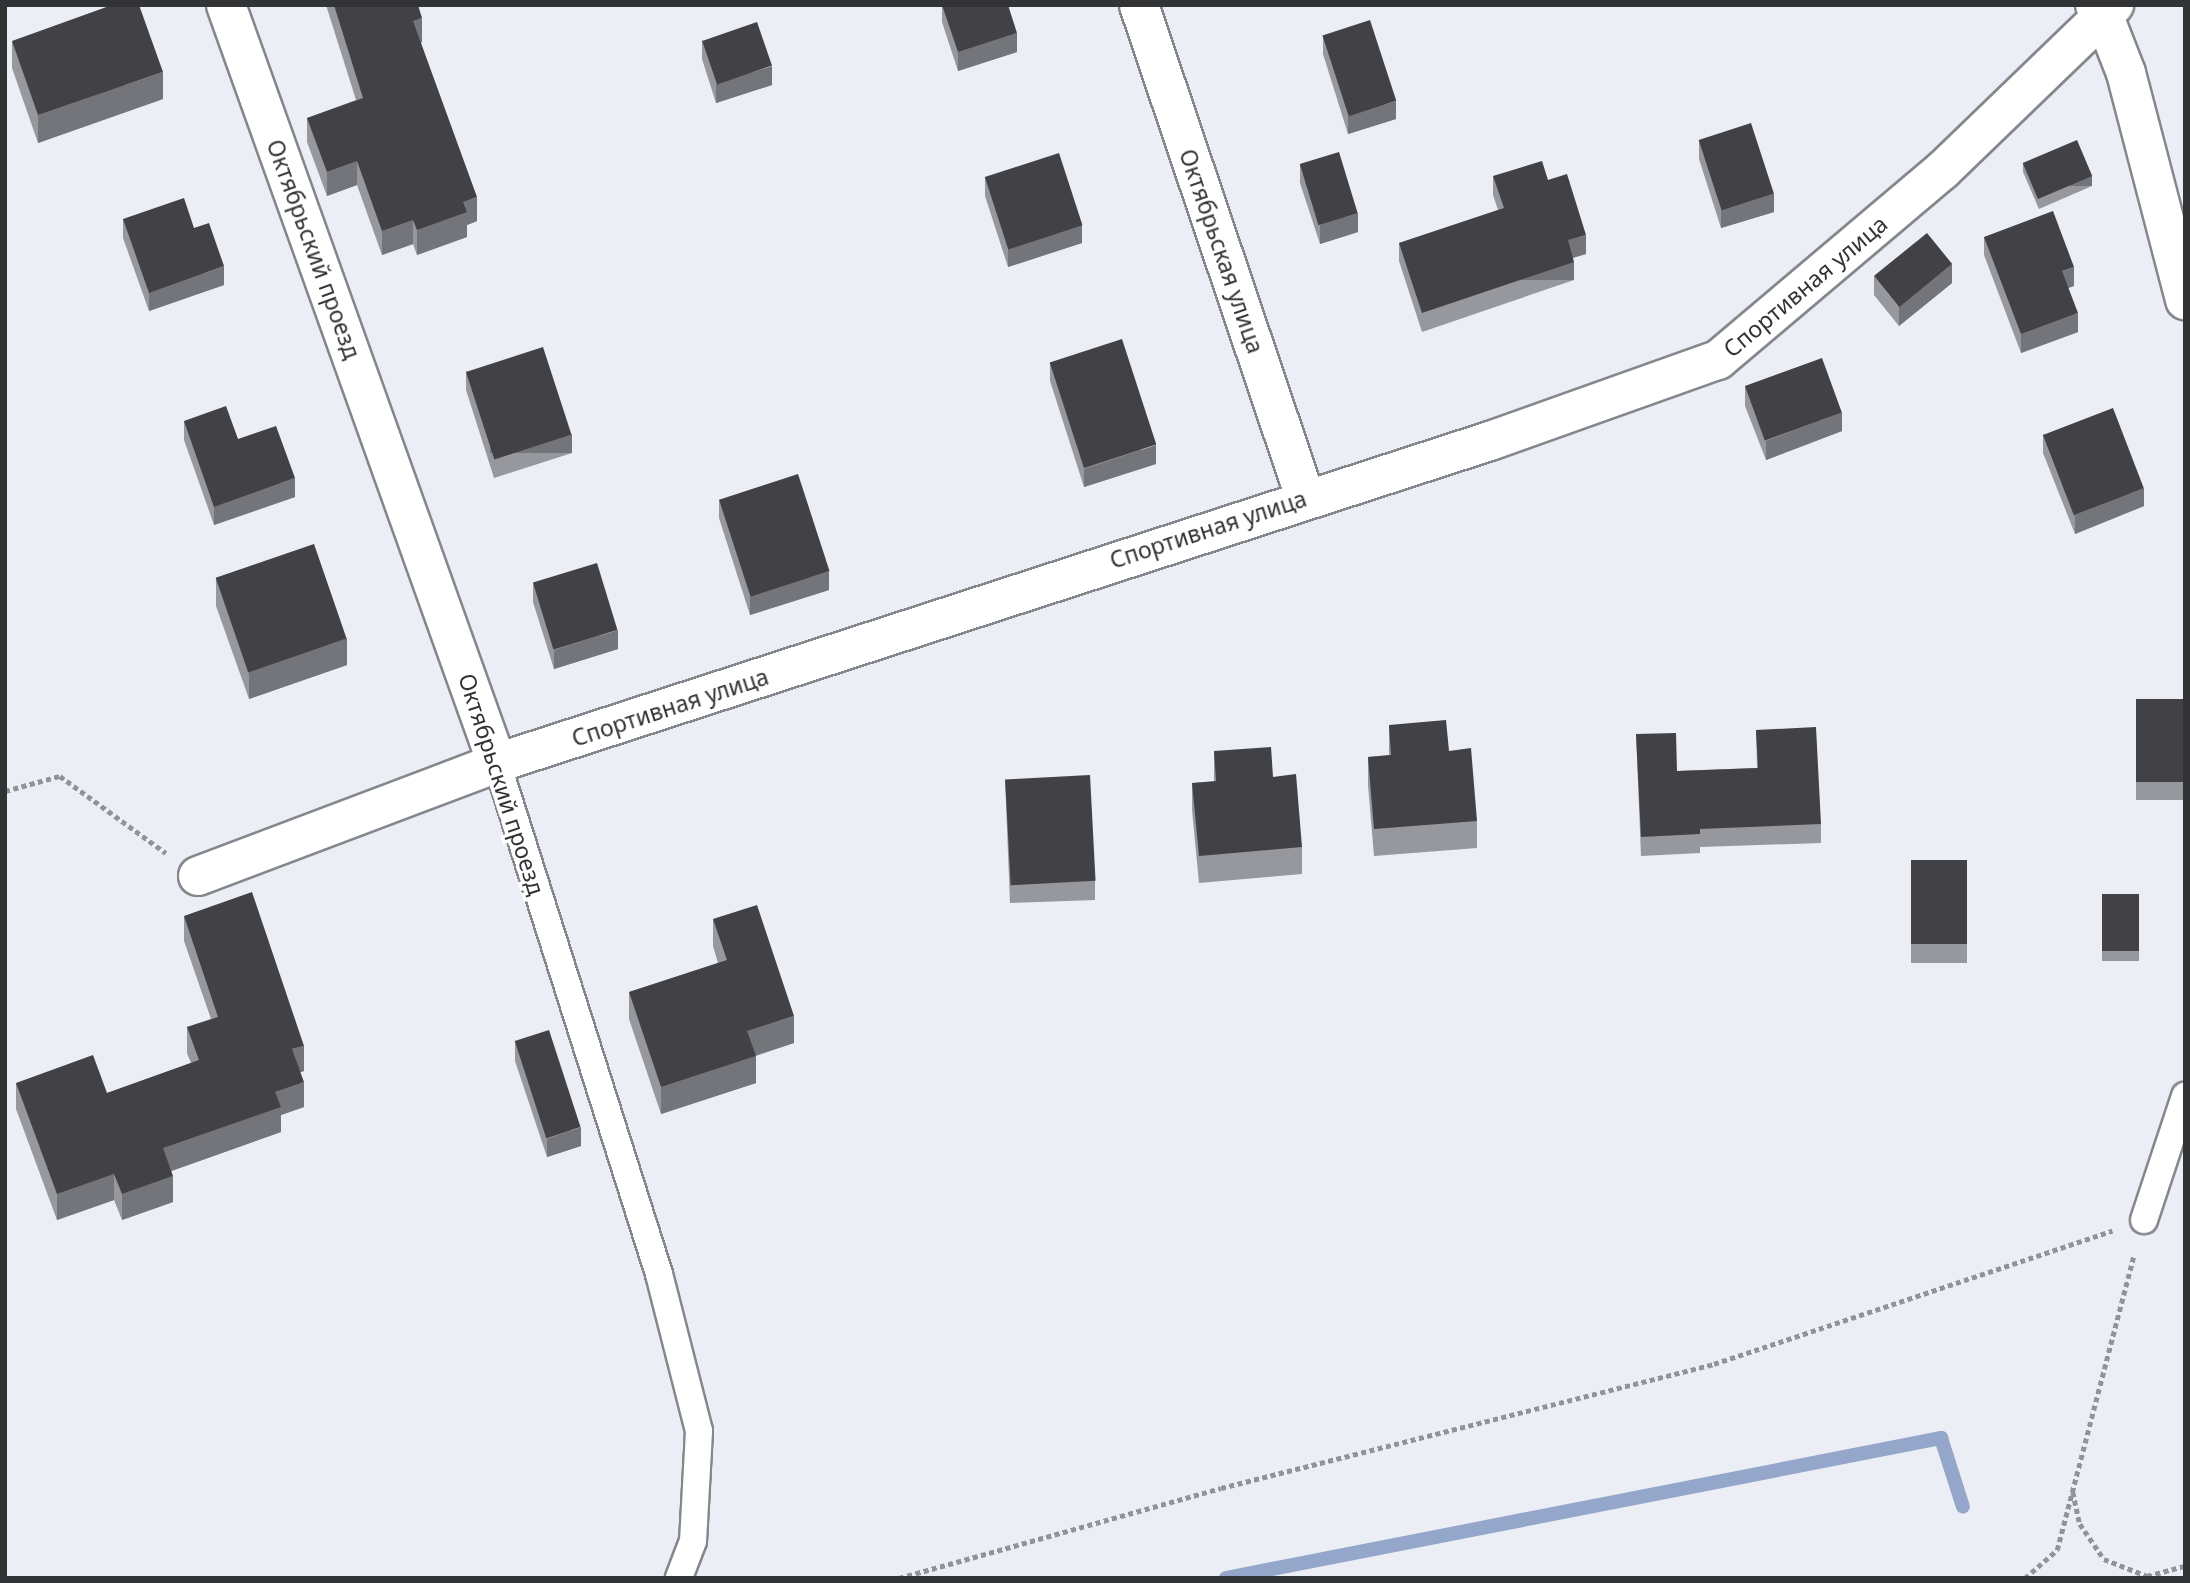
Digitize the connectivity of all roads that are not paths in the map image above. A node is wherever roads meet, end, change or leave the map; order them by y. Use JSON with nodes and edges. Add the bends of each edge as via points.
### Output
{"nodes":[{"id":1,"x":226,"y":5,"type":"edge"},
{"id":2,"x":1139,"y":5,"type":"edge"},
{"id":3,"x":2104,"y":8,"type":"edge"},
{"id":4,"x":2185,"y":300,"type":"edge"},
{"id":5,"x":1305,"y":497,"type":"junction"},
{"id":6,"x":497,"y":763,"type":"junction"},
{"id":7,"x":198,"y":876,"type":"road end"},
{"id":8,"x":2185,"y":1096,"type":"edge"},
{"id":9,"x":2144,"y":1220,"type":"road end"},
{"id":10,"x":679,"y":1578,"type":"edge"}],
"edges":[{"from":1,"to":6,"type":"street","name":"Октябрьский проезд"},
{"from":2,"to":5,"type":"street","name":"Октябрьская улица"},
{"from":3,"to":4,"type":"street","via":[[2126,73]]},
{"from":3,"to":5,"type":"street","name":"Спортивная улица","via":[[1942,170],[1718,360],[1490,441]]},
{"from":5,"to":6,"type":"street","name":"Спортивная улица"},
{"from":6,"to":7,"type":"street","name":"Спортивная улица"},
{"from":6,"to":10,"type":"lane","name":"Октябрьский проезд","via":[[659,1275],[699,1431],[693,1541]]},
{"from":8,"to":9,"type":"lane"}]}
